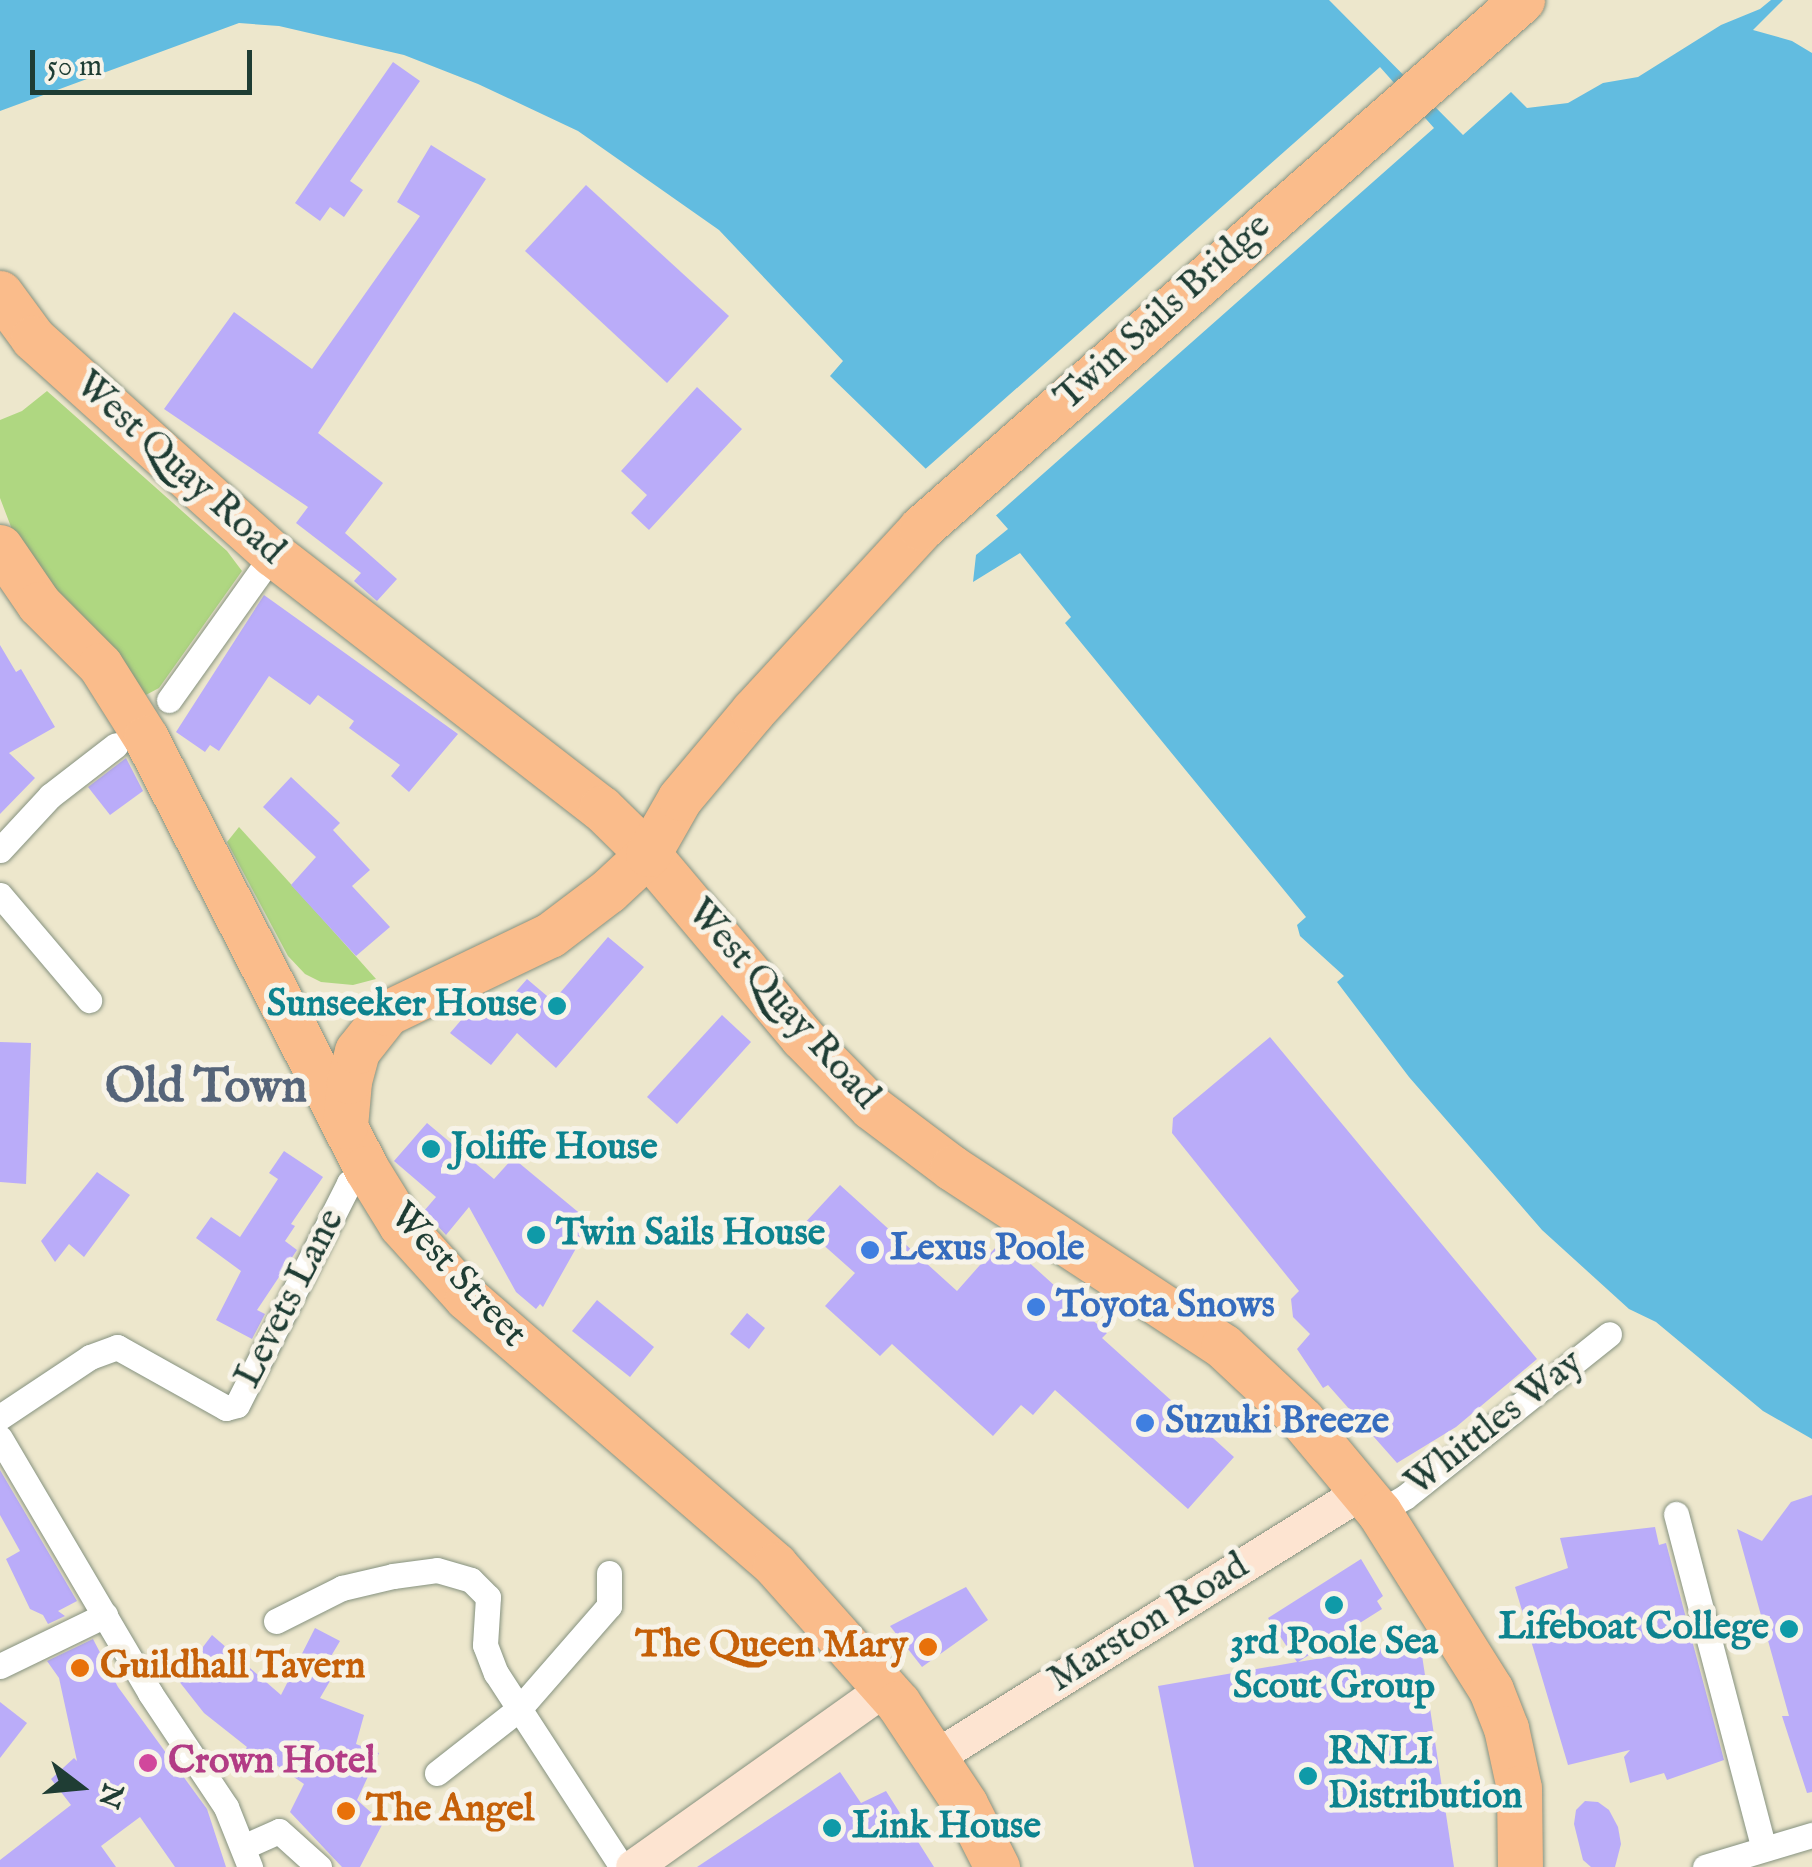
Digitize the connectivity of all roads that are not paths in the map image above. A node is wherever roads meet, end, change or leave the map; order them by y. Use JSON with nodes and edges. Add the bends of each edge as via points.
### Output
{"nodes":[{"id":1,"x":1522,"y":0,"type":"edge"},
{"id":2,"x":8,"y":316,"type":"edge"},
{"id":3,"x":0,"y":547,"type":"edge"},
{"id":4,"x":273,"y":554,"type":"junction"},
{"id":5,"x":169,"y":700,"type":"dead end"},
{"id":6,"x":116,"y":745,"type":"dead end"},
{"id":7,"x":0,"y":850,"type":"edge"},
{"id":8,"x":648,"y":854,"type":"junction"},
{"id":9,"x":0,"y":895,"type":"edge"},
{"id":10,"x":89,"y":1000,"type":"dead end"},
{"id":11,"x":345,"y":1126,"type":"junction"},
{"id":12,"x":366,"y":1168,"type":"junction"},
{"id":13,"x":1609,"y":1334,"type":"dead end"},
{"id":14,"x":0,"y":1418,"type":"edge"},
{"id":15,"x":0,"y":1438,"type":"edge"},
{"id":16,"x":1371,"y":1501,"type":"junction"},
{"id":17,"x":1676,"y":1514,"type":"dead end"},
{"id":18,"x":608,"y":1573,"type":"dead end"},
{"id":19,"x":105,"y":1615,"type":"junction"},
{"id":20,"x":276,"y":1621,"type":"dead end"},
{"id":21,"x":0,"y":1666,"type":"edge"},
{"id":22,"x":885,"y":1688,"type":"junction"},
{"id":23,"x":519,"y":1709,"type":"junction"},
{"id":24,"x":935,"y":1756,"type":"junction"},
{"id":25,"x":436,"y":1772,"type":"dead end"},
{"id":26,"x":1812,"y":1834,"type":"edge"},
{"id":27,"x":1764,"y":1849,"type":"junction"},
{"id":28,"x":247,"y":1857,"type":"edge"},
{"id":29,"x":320,"y":1867,"type":"edge"},
{"id":30,"x":622,"y":1867,"type":"edge"},
{"id":31,"x":634,"y":1867,"type":"edge"},
{"id":32,"x":997,"y":1867,"type":"edge"},
{"id":33,"x":1520,"y":1867,"type":"edge"},
{"id":34,"x":1705,"y":1867,"type":"edge"}],
"edges":[{"from":1,"to":8,"type":"highway","name":"Twin Sails Bridge","via":[[920,528],[704,768]]},
{"from":2,"to":4,"type":"highway","name":"West Quay Road"},
{"from":3,"to":11,"type":"highway","name":"West Street","via":[[38,604],[100,665],[146,738]]},
{"from":4,"to":5,"type":"street"},
{"from":4,"to":8,"type":"highway","name":"West Quay Road","via":[[544,762]]},
{"from":6,"to":7,"type":"street","via":[[50,796]]},
{"from":8,"to":11,"type":"highway","via":[[550,935],[387,1013],[358,1051]]},
{"from":8,"to":16,"type":"highway","name":"West Quay Road","via":[[802,1037],[872,1107],[952,1168],[1223,1346],[1302,1420]]},
{"from":9,"to":10,"type":"street"},
{"from":11,"to":12,"type":"highway","name":"West Street"},
{"from":12,"to":14,"type":"street","name":"Levets Lane","via":[[349,1183],[238,1405],[226,1408],[117,1346]]},
{"from":12,"to":22,"type":"highway","name":"West Street","via":[[402,1225],[466,1298],[775,1565]]},
{"from":13,"to":16,"type":"street","name":"Whittles Way","via":[[1405,1496]]},
{"from":15,"to":19,"type":"street"},
{"from":16,"to":24,"type":"street","name":"Marston Road"},
{"from":16,"to":33,"type":"highway","name":"West Quay Road","via":[[1491,1690],[1519,1788]]},
{"from":17,"to":27,"type":"street"},
{"from":18,"to":23,"type":"street","via":[[610,1606]]},
{"from":19,"to":21,"type":"street"},
{"from":19,"to":28,"type":"street","via":[[226,1807]]},
{"from":20,"to":23,"type":"street","via":[[342,1588],[411,1572],[456,1572],[488,1597],[485,1645]]},
{"from":22,"to":24,"type":"highway","name":"West Street"},
{"from":22,"to":31,"type":"street"},
{"from":23,"to":25,"type":"street"},
{"from":23,"to":30,"type":"street"},
{"from":24,"to":32,"type":"highway","name":"West Street"},
{"from":26,"to":27,"type":"street"},
{"from":27,"to":34,"type":"street"},
{"from":28,"to":29,"type":"street","via":[[279,1831]]}]}
